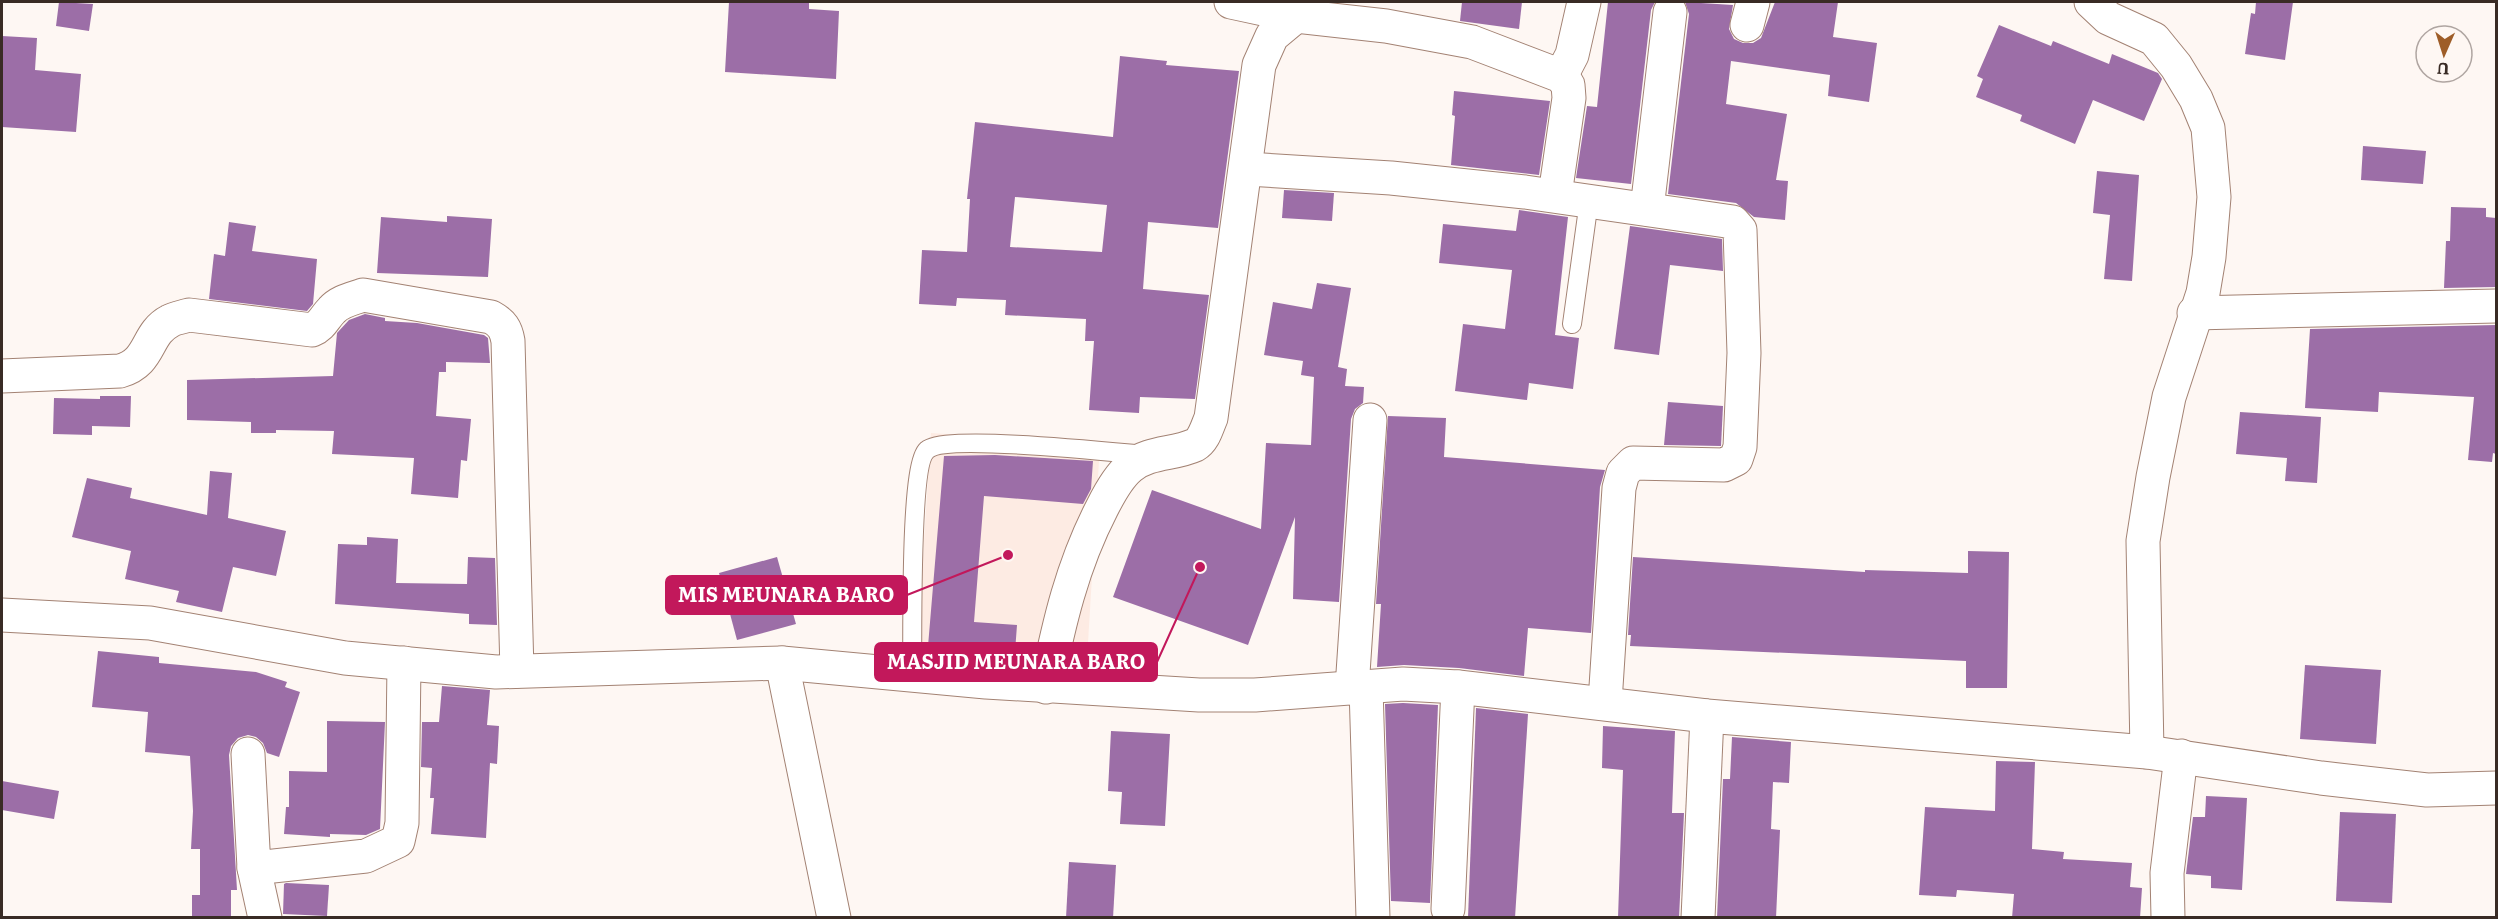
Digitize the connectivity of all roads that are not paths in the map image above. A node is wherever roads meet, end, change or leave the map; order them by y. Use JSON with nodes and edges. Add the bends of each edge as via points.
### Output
{"nodes":[{"id":1,"x":1231,"y":2,"type":"edge"},
{"id":2,"x":1584,"y":2,"type":"edge"},
{"id":3,"x":2091,"y":2,"type":"edge"},
{"id":4,"x":1300,"y":9,"type":"edge"},
{"id":5,"x":1670,"y":12,"type":"dead end"},
{"id":6,"x":1561,"y":76,"type":"junction"},
{"id":7,"x":1247,"y":169,"type":"junction"},
{"id":8,"x":1555,"y":195,"type":"junction"},
{"id":9,"x":1589,"y":201,"type":"junction"},
{"id":10,"x":1647,"y":209,"type":"junction"},
{"id":11,"x":2496,"y":306,"type":"edge"},
{"id":12,"x":2194,"y":313,"type":"junction"},
{"id":13,"x":1572,"y":324,"type":"dead end"},
{"id":14,"x":2,"y":376,"type":"edge"},
{"id":15,"x":1370,"y":420,"type":"dead end"},
{"id":16,"x":1149,"y":455,"type":"junction"},
{"id":17,"x":2,"y":615,"type":"edge"},
{"id":18,"x":404,"y":663,"type":"junction"},
{"id":19,"x":802,"y":664,"type":"junction"},
{"id":20,"x":517,"y":671,"type":"junction"},
{"id":21,"x":912,"y":676,"type":"junction"},
{"id":22,"x":1046,"y":687,"type":"junction"},
{"id":23,"x":1458,"y":687,"type":"junction"},
{"id":24,"x":1359,"y":688,"type":"junction"},
{"id":25,"x":1605,"y":702,"type":"junction"},
{"id":26,"x":1707,"y":716,"type":"junction"},
{"id":27,"x":2147,"y":752,"type":"junction"},
{"id":28,"x":248,"y":754,"type":"dead end"},
{"id":29,"x":2181,"y":756,"type":"junction"},
{"id":30,"x":2496,"y":788,"type":"edge"},
{"id":31,"x":254,"y":868,"type":"junction"},
{"id":32,"x":1448,"y":909,"type":"dead end"},
{"id":33,"x":265,"y":918,"type":"edge"},
{"id":34,"x":834,"y":918,"type":"edge"},
{"id":35,"x":1373,"y":918,"type":"edge"},
{"id":36,"x":1698,"y":918,"type":"edge"},
{"id":37,"x":2168,"y":918,"type":"edge"}],
"edges":[{"from":1,"to":4,"type":"street"},
{"from":2,"to":6,"type":"street","via":[[1572,55]]},
{"from":3,"to":12,"type":"street","via":[[2108,18],[2154,39],[2176,66],[2208,128],[2214,197],[2203,293]]},
{"from":4,"to":6,"type":"street","via":[[1472,42]]},
{"from":4,"to":7,"type":"street","via":[[1272,36],[1260,64]]},
{"from":5,"to":10,"type":"street"},
{"from":6,"to":8,"type":"street","via":[[1568,85],[1569,99]]},
{"from":7,"to":8,"type":"street","via":[[1391,178]]},
{"from":7,"to":16,"type":"street","via":[[1211,418],[1196,444]]},
{"from":8,"to":9,"type":"street"},
{"from":9,"to":10,"type":"street"},
{"from":9,"to":13,"type":"lane"},
{"from":10,"to":25,"type":"street","via":[[1733,222],[1740,230],[1744,353],[1740,447],[1736,459],[1724,465],[1633,463],[1623,473]]},
{"from":11,"to":12,"type":"street"},
{"from":12,"to":27,"type":"street","via":[[2169,397],[2144,542]]},
{"from":14,"to":20,"type":"street","via":[[132,368],[141,361],[159,329],[170,320],[189,315],[312,330],[319,328],[332,309],[363,295],[491,317],[501,323],[508,341]]},
{"from":15,"to":24,"type":"street"},
{"from":16,"to":21,"type":"lane","via":[[988,444],[935,444],[925,451],[920,460],[915,502]]},
{"from":16,"to":22,"type":"street","via":[[1129,467],[1086,539],[1061,612]]},
{"from":17,"to":18,"type":"street","via":[[150,623],[345,658]]},
{"from":18,"to":20,"type":"street"},
{"from":18,"to":31,"type":"street","via":[[402,823],[398,841],[366,856]]},
{"from":19,"to":20,"type":"street"},
{"from":19,"to":21,"type":"street"},
{"from":19,"to":34,"type":"street"},
{"from":21,"to":22,"type":"street"},
{"from":22,"to":24,"type":"street","via":[[1199,695]]},
{"from":23,"to":24,"type":"street","via":[[1403,684]]},
{"from":23,"to":25,"type":"street"},
{"from":23,"to":32,"type":"street"},
{"from":24,"to":35,"type":"street"},
{"from":25,"to":26,"type":"street"},
{"from":26,"to":27,"type":"street"},
{"from":26,"to":36,"type":"street"},
{"from":27,"to":29,"type":"street"},
{"from":28,"to":31,"type":"street"},
{"from":29,"to":30,"type":"street","via":[[2427,790]]},
{"from":29,"to":37,"type":"street","via":[[2167,873]]},
{"from":31,"to":33,"type":"street"}]}
